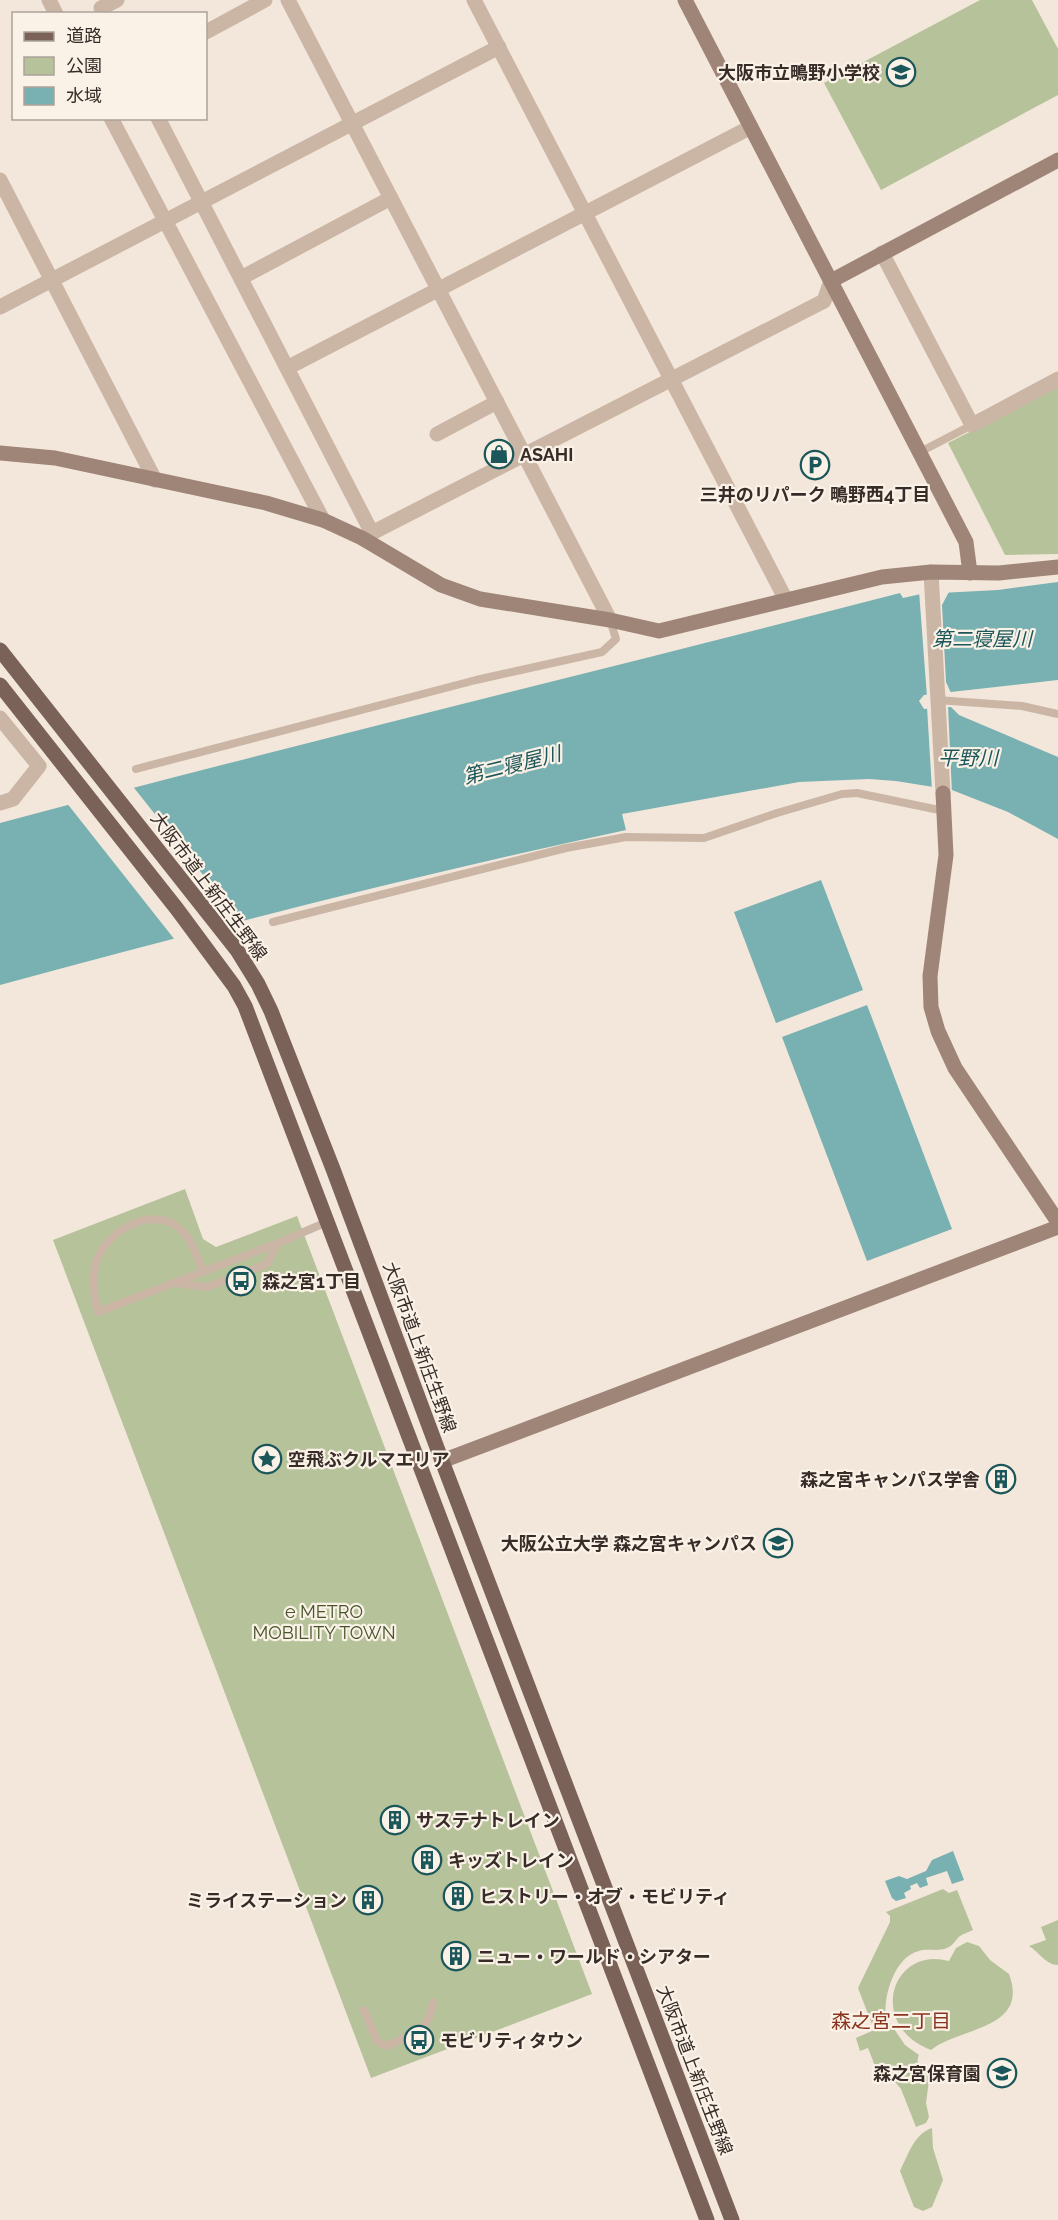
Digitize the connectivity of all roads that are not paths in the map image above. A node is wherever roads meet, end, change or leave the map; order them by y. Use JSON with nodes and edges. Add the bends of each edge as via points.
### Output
{"nodes":[{"id":1,"x":117,"y":0,"type":"edge"},
{"id":2,"x":265,"y":0,"type":"edge"},
{"id":3,"x":288,"y":0,"type":"edge"},
{"id":4,"x":474,"y":0,"type":"edge"},
{"id":5,"x":685,"y":0,"type":"edge"},
{"id":6,"x":100,"y":7,"type":"edge"},
{"id":7,"x":207,"y":31,"type":"edge"},
{"id":8,"x":499,"y":47,"type":"junction"},
{"id":9,"x":112,"y":120,"type":"edge"},
{"id":10,"x":159,"y":120,"type":"edge"},
{"id":11,"x":353,"y":123,"type":"junction"},
{"id":12,"x":751,"y":127,"type":"junction"},
{"id":13,"x":1058,"y":160,"type":"edge"},
{"id":14,"x":0,"y":180,"type":"edge"},
{"id":15,"x":392,"y":198,"type":"junction"},
{"id":16,"x":203,"y":203,"type":"junction"},
{"id":17,"x":585,"y":213,"type":"junction"},
{"id":18,"x":164,"y":222,"type":"junction"},
{"id":19,"x":882,"y":253,"type":"junction"},
{"id":20,"x":241,"y":278,"type":"junction"},
{"id":21,"x":51,"y":281,"type":"junction"},
{"id":22,"x":831,"y":281,"type":"junction"},
{"id":23,"x":438,"y":288,"type":"junction"},
{"id":24,"x":0,"y":307,"type":"edge"},
{"id":25,"x":287,"y":368,"type":"junction"},
{"id":26,"x":671,"y":379,"type":"junction"},
{"id":27,"x":1058,"y":379,"type":"edge"},
{"id":28,"x":497,"y":402,"type":"junction"},
{"id":29,"x":972,"y":425,"type":"junction"},
{"id":30,"x":437,"y":434,"type":"dead end"},
{"id":31,"x":920,"y":452,"type":"junction"},
{"id":32,"x":0,"y":453,"type":"edge"},
{"id":33,"x":525,"y":456,"type":"junction"},
{"id":34,"x":155,"y":480,"type":"junction"},
{"id":35,"x":323,"y":520,"type":"junction"},
{"id":36,"x":367,"y":536,"type":"junction"},
{"id":37,"x":1058,"y":567,"type":"edge"},
{"id":38,"x":931,"y":572,"type":"junction"},
{"id":39,"x":970,"y":573,"type":"junction"},
{"id":40,"x":786,"y":600,"type":"junction"},
{"id":41,"x":610,"y":620,"type":"junction"},
{"id":42,"x":0,"y":650,"type":"edge"},
{"id":43,"x":0,"y":685,"type":"edge"},
{"id":44,"x":937,"y":701,"type":"junction"},
{"id":45,"x":1058,"y":714,"type":"edge"},
{"id":46,"x":0,"y":718,"type":"edge"},
{"id":47,"x":136,"y":769,"type":"dead end"},
{"id":48,"x":0,"y":803,"type":"edge"},
{"id":49,"x":944,"y":811,"type":"junction"},
{"id":50,"x":273,"y":922,"type":"dead end"},
{"id":51,"x":350,"y":1214,"type":"junction"},
{"id":52,"x":327,"y":1222,"type":"junction"},
{"id":53,"x":1058,"y":1222,"type":"edge"},
{"id":54,"x":1058,"y":1227,"type":"edge"},
{"id":55,"x":278,"y":1243,"type":"junction"},
{"id":56,"x":203,"y":1272,"type":"junction"},
{"id":57,"x":174,"y":1283,"type":"junction"},
{"id":58,"x":442,"y":1461,"type":"junction"},
{"id":59,"x":433,"y":2002,"type":"dead end"},
{"id":60,"x":364,"y":2010,"type":"dead end"},
{"id":61,"x":707,"y":2220,"type":"edge"},
{"id":62,"x":732,"y":2220,"type":"edge"}],
"edges":[{"from":1,"to":6,"type":"street"},
{"from":2,"to":7,"type":"street"},
{"from":3,"to":11,"type":"street"},
{"from":4,"to":8,"type":"street"},
{"from":5,"to":12,"type":"street"},
{"from":8,"to":11,"type":"street"},
{"from":8,"to":17,"type":"street"},
{"from":9,"to":18,"type":"street"},
{"from":10,"to":16,"type":"street"},
{"from":11,"to":15,"type":"street"},
{"from":11,"to":16,"type":"street"},
{"from":12,"to":17,"type":"street"},
{"from":12,"to":22,"type":"street"},
{"from":13,"to":19,"type":"street"},
{"from":14,"to":21,"type":"street"},
{"from":15,"to":20,"type":"street"},
{"from":15,"to":23,"type":"street"},
{"from":16,"to":18,"type":"street"},
{"from":16,"to":20,"type":"street"},
{"from":17,"to":23,"type":"street"},
{"from":17,"to":26,"type":"street"},
{"from":18,"to":21,"type":"street"},
{"from":18,"to":35,"type":"street"},
{"from":19,"to":22,"type":"street"},
{"from":19,"to":29,"type":"street"},
{"from":20,"to":25,"type":"street"},
{"from":21,"to":24,"type":"street"},
{"from":21,"to":34,"type":"street"},
{"from":22,"to":26,"type":"street","via":[[825,301]]},
{"from":22,"to":31,"type":"street"},
{"from":23,"to":25,"type":"street"},
{"from":23,"to":28,"type":"street"},
{"from":25,"to":36,"type":"street"},
{"from":26,"to":33,"type":"street"},
{"from":26,"to":40,"type":"street"},
{"from":27,"to":29,"type":"street"},
{"from":28,"to":30,"type":"street"},
{"from":28,"to":33,"type":"street"},
{"from":29,"to":31,"type":"lane"},
{"from":31,"to":39,"type":"street","via":[[966,542]]},
{"from":32,"to":34,"type":"street","via":[[56,458]]},
{"from":33,"to":36,"type":"street"},
{"from":33,"to":41,"type":"street"},
{"from":34,"to":35,"type":"street","via":[[266,503]]},
{"from":35,"to":36,"type":"street"},
{"from":36,"to":41,"type":"street","via":[[441,585],[480,599]]},
{"from":37,"to":39,"type":"street"},
{"from":38,"to":39,"type":"street"},
{"from":38,"to":40,"type":"street","via":[[882,577]]},
{"from":38,"to":44,"type":"street"},
{"from":40,"to":41,"type":"street","via":[[659,631]]},
{"from":41,"to":47,"type":"lane","via":[[616,639],[602,652],[476,680]]},
{"from":42,"to":51,"type":"main road","name":"大阪市道上新庄生野線","via":[[237,950],[271,1011]]},
{"from":43,"to":52,"type":"main road","via":[[234,986]]},
{"from":44,"to":45,"type":"lane","via":[[1022,706]]},
{"from":44,"to":49,"type":"street"},
{"from":46,"to":48,"type":"street","via":[[39,766],[13,799]]},
{"from":49,"to":50,"type":"lane","via":[[857,793],[842,794],[704,838],[626,837]]},
{"from":49,"to":53,"type":"street","via":[[946,855],[930,976],[931,1007],[955,1068]]},
{"from":51,"to":52,"type":"main road"},
{"from":51,"to":58,"type":"main road","name":"大阪市道上新庄生野線"},
{"from":52,"to":55,"type":"lane"},
{"from":52,"to":61,"type":"main road"},
{"from":54,"to":58,"type":"street"},
{"from":55,"to":56,"type":"lane"},
{"from":55,"to":57,"type":"lane","via":[[267,1264],[207,1287]]},
{"from":56,"to":57,"type":"lane"},
{"from":56,"to":57,"type":"lane","via":[[194,1249],[175,1225],[161,1220],[133,1222],[118,1232],[99,1257],[93,1296],[98,1312]]},
{"from":58,"to":62,"type":"main road","name":"大阪市道上新庄生野線"},
{"from":59,"to":60,"type":"lane","via":[[426,2024],[417,2033],[386,2046],[377,2041]]}]}
